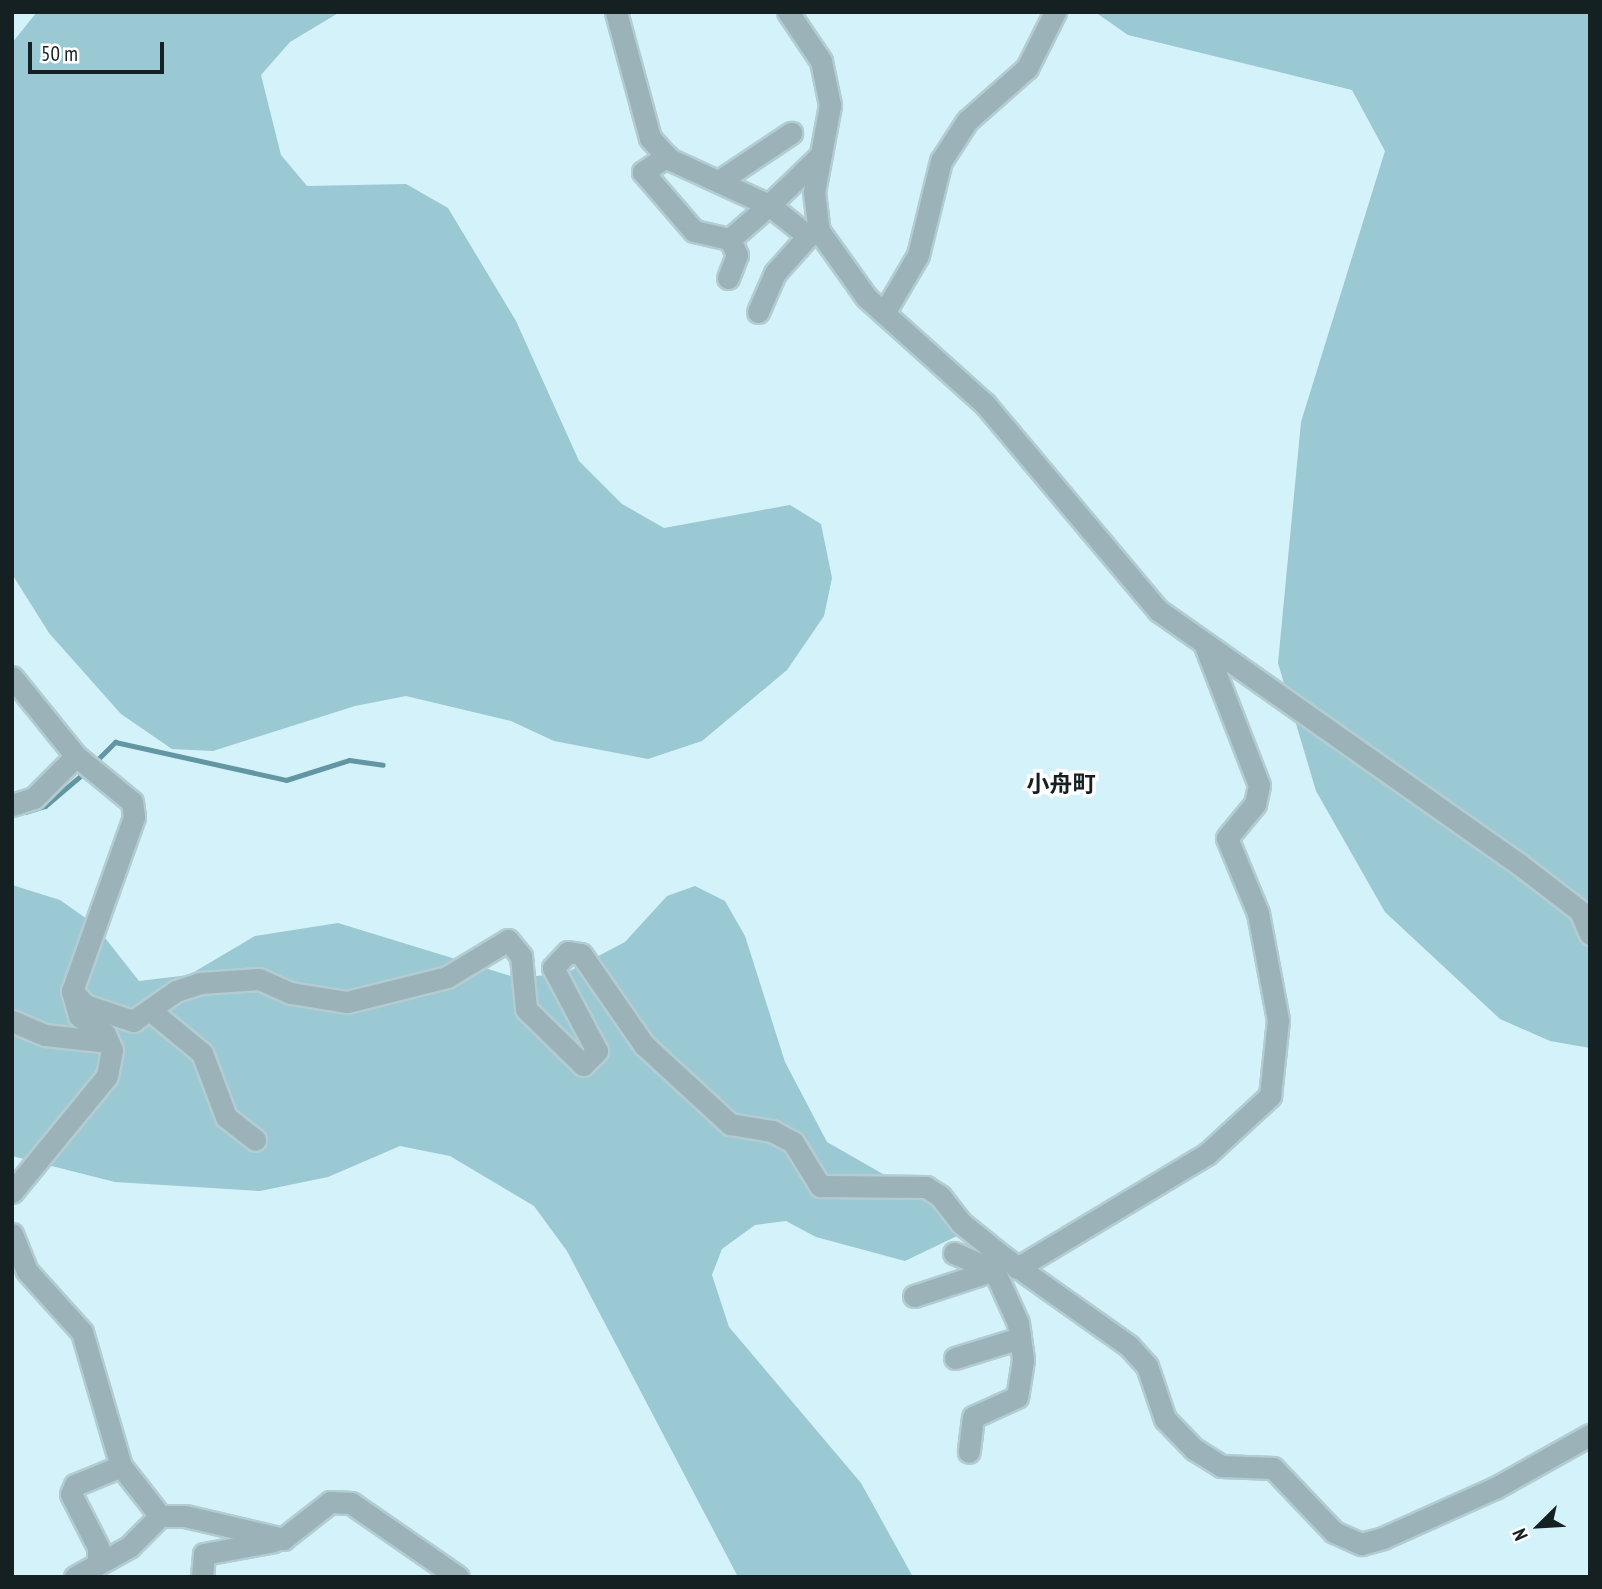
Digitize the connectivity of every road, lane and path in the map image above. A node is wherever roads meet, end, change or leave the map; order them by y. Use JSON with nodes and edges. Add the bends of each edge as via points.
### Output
{"nodes":[{"id":1,"x":616,"y":12,"type":"edge"},
{"id":2,"x":788,"y":12,"type":"edge"},
{"id":3,"x":1055,"y":12,"type":"edge"},
{"id":4,"x":791,"y":133,"type":"dead end"},
{"id":5,"x":821,"y":155,"type":"junction"},
{"id":6,"x":667,"y":156,"type":"junction"},
{"id":7,"x":719,"y":181,"type":"junction"},
{"id":8,"x":769,"y":205,"type":"junction"},
{"id":9,"x":813,"y":234,"type":"junction"},
{"id":10,"x":730,"y":239,"type":"junction"},
{"id":11,"x":728,"y":278,"type":"dead end"},
{"id":12,"x":758,"y":312,"type":"dead end"},
{"id":13,"x":884,"y":313,"type":"junction"},
{"id":14,"x":1204,"y":643,"type":"junction"},
{"id":15,"x":12,"y":677,"type":"edge"},
{"id":16,"x":80,"y":759,"type":"junction"},
{"id":17,"x":12,"y":805,"type":"edge"},
{"id":18,"x":1590,"y":933,"type":"edge"},
{"id":19,"x":72,"y":991,"type":"junction"},
{"id":20,"x":151,"y":1012,"type":"junction"},
{"id":21,"x":12,"y":1021,"type":"edge"},
{"id":22,"x":108,"y":1042,"type":"junction"},
{"id":23,"x":255,"y":1140,"type":"dead end"},
{"id":24,"x":12,"y":1192,"type":"edge"},
{"id":25,"x":12,"y":1234,"type":"edge"},
{"id":26,"x":954,"y":1253,"type":"dead end"},
{"id":27,"x":1005,"y":1265,"type":"junction"},
{"id":28,"x":914,"y":1296,"type":"dead end"},
{"id":29,"x":1020,"y":1338,"type":"junction"},
{"id":30,"x":955,"y":1358,"type":"dead end"},
{"id":31,"x":1590,"y":1435,"type":"edge"},
{"id":32,"x":969,"y":1452,"type":"dead end"},
{"id":33,"x":121,"y":1466,"type":"junction"},
{"id":34,"x":160,"y":1516,"type":"junction"},
{"id":35,"x":279,"y":1539,"type":"junction"},
{"id":36,"x":98,"y":1564,"type":"junction"},
{"id":37,"x":75,"y":1577,"type":"edge"},
{"id":38,"x":202,"y":1577,"type":"edge"},
{"id":39,"x":458,"y":1577,"type":"edge"}],
"edges":[{"from":1,"to":6,"type":"street","via":[[650,138]]},
{"from":2,"to":5,"type":"street","via":[[821,61],[830,105]]},
{"from":3,"to":13,"type":"street","via":[[1027,68],[967,121],[942,161],[918,255]]},
{"from":4,"to":7,"type":"street"},
{"from":5,"to":8,"type":"street"},
{"from":5,"to":9,"type":"street"},
{"from":6,"to":7,"type":"street"},
{"from":6,"to":10,"type":"street","via":[[643,172],[694,231]]},
{"from":7,"to":8,"type":"street"},
{"from":8,"to":9,"type":"street"},
{"from":8,"to":10,"type":"street"},
{"from":9,"to":12,"type":"street","via":[[775,273]]},
{"from":9,"to":13,"type":"street"},
{"from":10,"to":11,"type":"street","via":[[737,255]]},
{"from":13,"to":14,"type":"street","via":[[985,404],[1159,611]]},
{"from":14,"to":18,"type":"street","via":[[1519,864],[1580,911]]},
{"from":14,"to":27,"type":"street","via":[[1259,785],[1255,804],[1227,838],[1258,913],[1278,1020],[1270,1096],[1207,1154]]},
{"from":15,"to":16,"type":"street"},
{"from":16,"to":17,"type":"street","via":[[34,798]]},
{"from":16,"to":19,"type":"street","via":[[132,802],[134,817]]},
{"from":19,"to":20,"type":"street","via":[[85,1005],[133,1021]]},
{"from":19,"to":22,"type":"street","via":[[79,1016]]},
{"from":20,"to":23,"type":"street","via":[[202,1053],[226,1117]]},
{"from":20,"to":27,"type":"street","via":[[176,991],[200,983],[259,979],[290,993],[347,1002],[447,977],[508,940],[521,956],[526,1009],[583,1065],[597,1051],[553,968],[568,952],[581,954],[644,1045],[730,1124],[772,1130],[793,1142],[820,1186],[926,1187]]},
{"from":21,"to":22,"type":"street","via":[[45,1035]]},
{"from":22,"to":24,"type":"street","via":[[107,1076]]},
{"from":25,"to":33,"type":"street","via":[[27,1271],[82,1332]]},
{"from":26,"to":27,"type":"street"},
{"from":27,"to":28,"type":"street"},
{"from":27,"to":29,"type":"street"},
{"from":27,"to":31,"type":"street","via":[[1129,1346],[1147,1366],[1165,1419],[1194,1449],[1221,1466],[1273,1468],[1334,1532],[1361,1544],[1495,1488]]},
{"from":29,"to":30,"type":"street"},
{"from":29,"to":32,"type":"street","via":[[1017,1396],[973,1417]]},
{"from":33,"to":34,"type":"street"},
{"from":33,"to":36,"type":"street","via":[[75,1485],[71,1494],[99,1548]]},
{"from":34,"to":35,"type":"street","via":[[198,1518]]},
{"from":34,"to":36,"type":"street","via":[[130,1547]]},
{"from":35,"to":38,"type":"street","via":[[204,1554]]},
{"from":35,"to":39,"type":"street","via":[[330,1502],[351,1503]]},
{"from":36,"to":37,"type":"street"}]}
